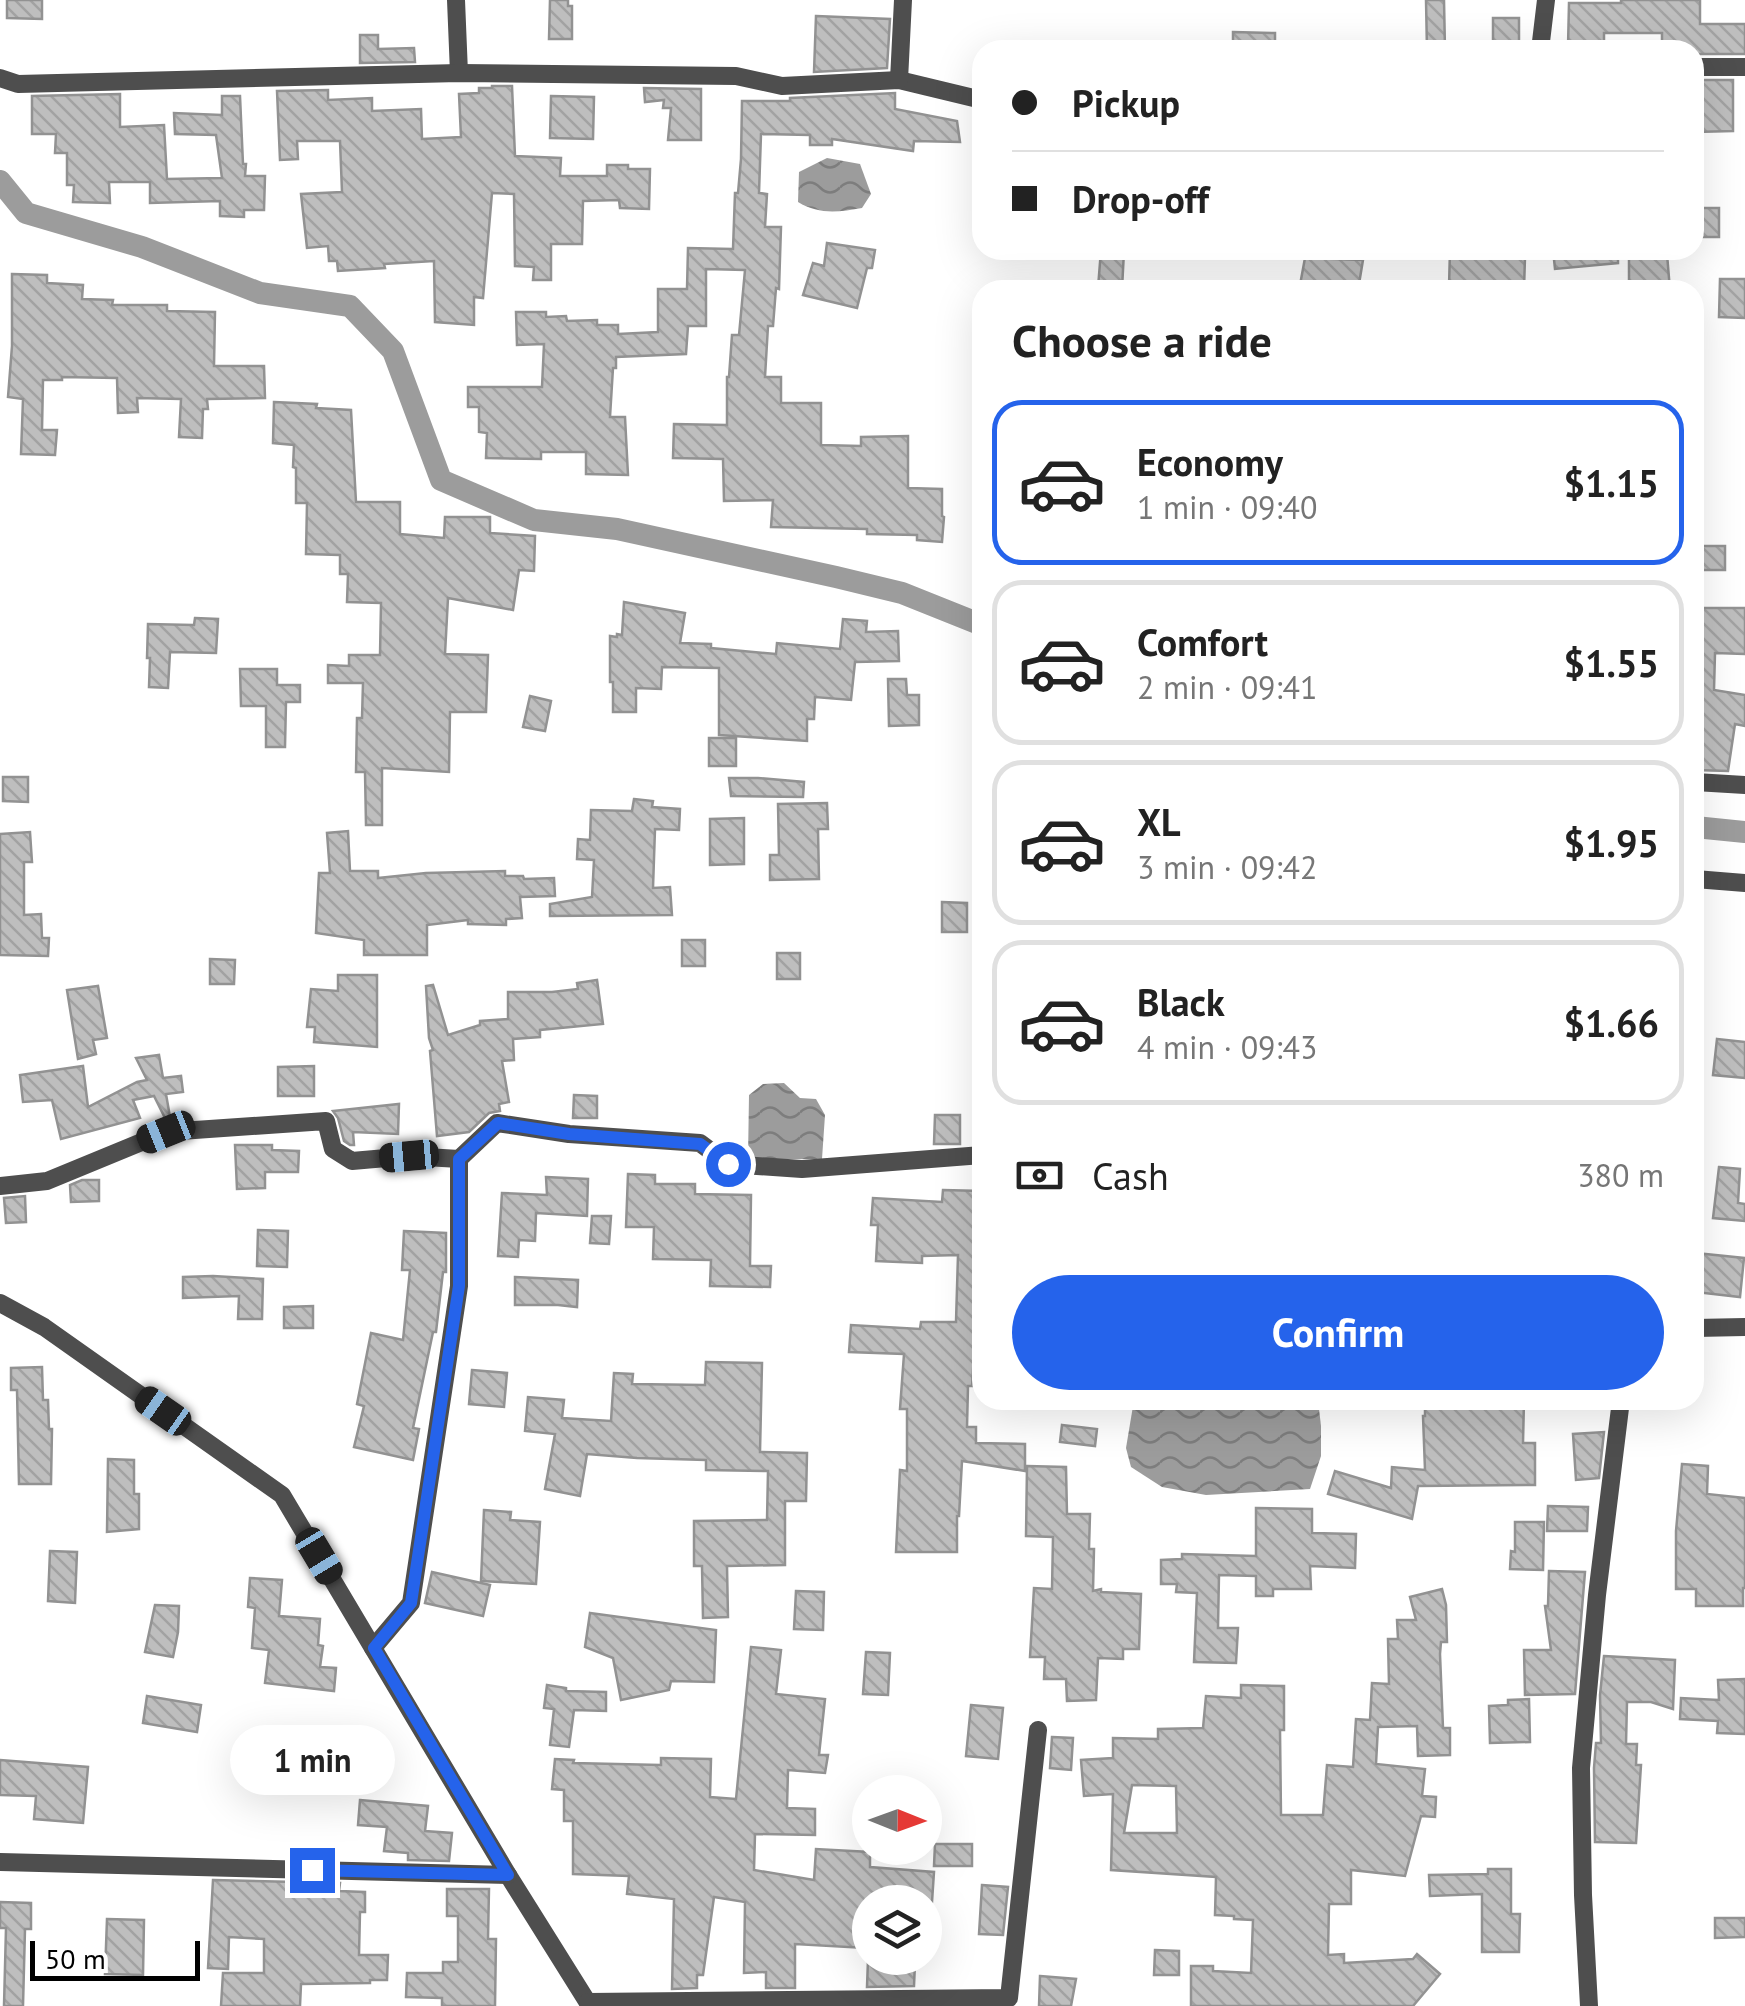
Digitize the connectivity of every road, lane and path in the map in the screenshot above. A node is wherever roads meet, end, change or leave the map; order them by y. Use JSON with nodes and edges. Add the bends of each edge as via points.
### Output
{"nodes":[{"id":1,"x":456,"y":0,"type":"edge"},
{"id":2,"x":902,"y":0,"type":"edge"},
{"id":3,"x":1546,"y":0,"type":"edge"},
{"id":4,"x":1541,"y":40,"type":"edge"},
{"id":5,"x":1745,"y":67,"type":"edge"},
{"id":6,"x":1704,"y":68,"type":"edge"},
{"id":7,"x":459,"y":73,"type":"junction"},
{"id":8,"x":0,"y":78,"type":"edge"},
{"id":9,"x":899,"y":80,"type":"junction"},
{"id":10,"x":972,"y":98,"type":"edge"},
{"id":11,"x":1704,"y":783,"type":"edge"},
{"id":12,"x":1745,"y":786,"type":"edge"},
{"id":13,"x":1704,"y":880,"type":"edge"},
{"id":14,"x":1745,"y":883,"type":"edge"},
{"id":15,"x":972,"y":1156,"type":"edge"},
{"id":16,"x":459,"y":1159,"type":"junction"},
{"id":17,"x":0,"y":1186,"type":"edge"},
{"id":18,"x":0,"y":1303,"type":"edge"},
{"id":19,"x":1745,"y":1327,"type":"edge"},
{"id":20,"x":1704,"y":1328,"type":"edge"},
{"id":21,"x":1621,"y":1410,"type":"edge"},
{"id":22,"x":374,"y":1648,"type":"junction"},
{"id":23,"x":1038,"y":1730,"type":"dead end"},
{"id":24,"x":0,"y":1862,"type":"edge"},
{"id":25,"x":508,"y":1875,"type":"junction"},
{"id":26,"x":1014,"y":2002,"type":"edge"},
{"id":27,"x":589,"y":2004,"type":"edge"},
{"id":28,"x":1589,"y":2006,"type":"edge"}],
"edges":[{"from":1,"to":7,"type":"street"},
{"from":2,"to":9,"type":"street"},
{"from":3,"to":4,"type":"street"},
{"from":5,"to":6,"type":"street"},
{"from":7,"to":8,"type":"street","via":[[18,84]]},
{"from":7,"to":9,"type":"street","via":[[736,76],[782,86]]},
{"from":9,"to":10,"type":"street"},
{"from":11,"to":12,"type":"street"},
{"from":13,"to":14,"type":"street"},
{"from":15,"to":16,"type":"street","via":[[802,1169],[728,1164],[700,1144],[498,1123]]},
{"from":16,"to":17,"type":"street","via":[[352,1161],[333,1150],[326,1121],[166,1132],[47,1180]]},
{"from":16,"to":22,"type":"street","via":[[459,1286],[411,1603]]},
{"from":18,"to":22,"type":"street","via":[[282,1495]]},
{"from":19,"to":20,"type":"street"},
{"from":21,"to":28,"type":"street","via":[[1581,1768]]},
{"from":22,"to":25,"type":"street"},
{"from":23,"to":26,"type":"street"},
{"from":24,"to":25,"type":"street"},
{"from":25,"to":27,"type":"street"},
{"from":26,"to":27,"type":"street"}]}
